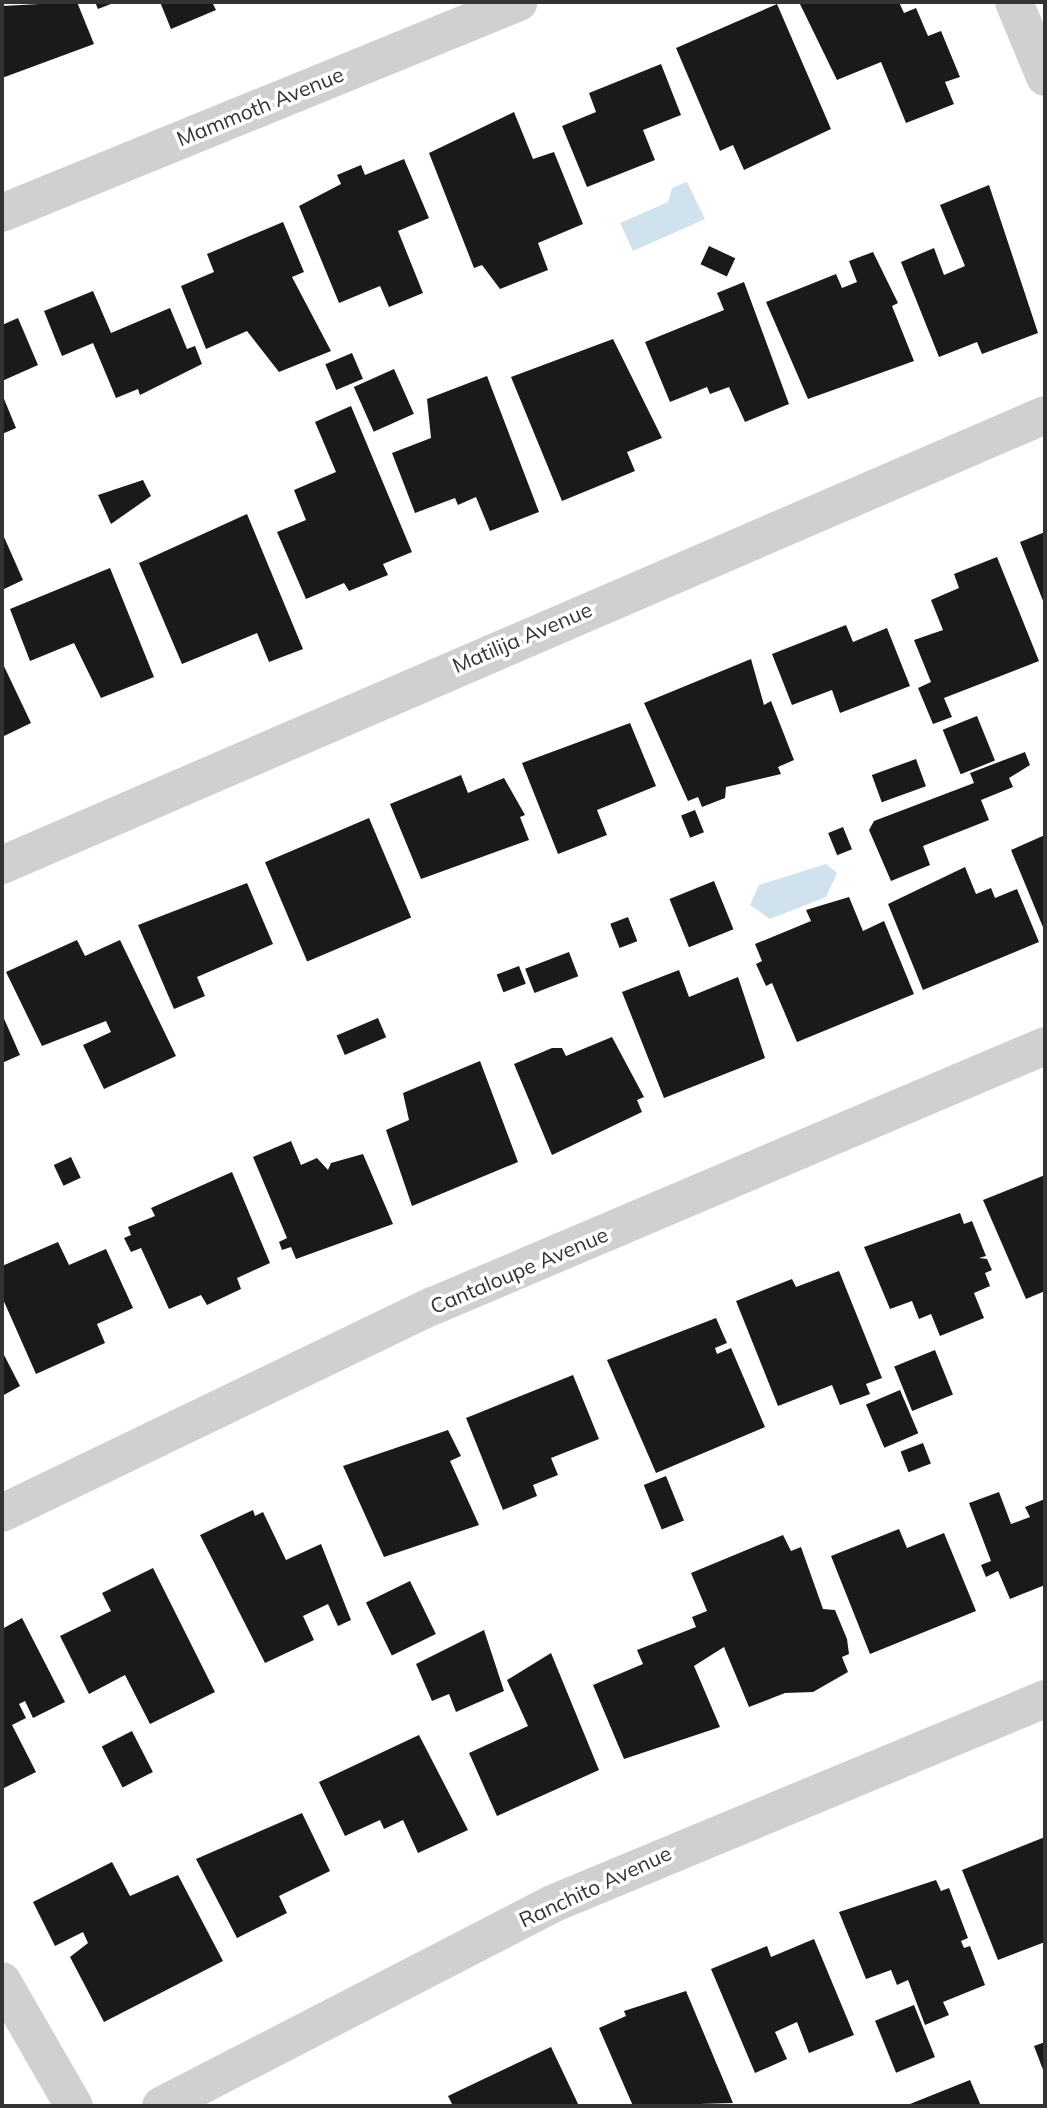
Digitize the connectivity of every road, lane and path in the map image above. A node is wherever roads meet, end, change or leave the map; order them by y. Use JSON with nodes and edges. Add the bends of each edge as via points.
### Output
{"nodes":[{"id":1,"x":519,"y":2,"type":"edge"},
{"id":2,"x":1014,"y":2,"type":"edge"},
{"id":3,"x":1045,"y":77,"type":"edge"},
{"id":4,"x":2,"y":213,"type":"edge"},
{"id":5,"x":1045,"y":415,"type":"edge"},
{"id":6,"x":2,"y":865,"type":"edge"},
{"id":7,"x":1045,"y":1046,"type":"edge"},
{"id":8,"x":2,"y":1513,"type":"edge"},
{"id":9,"x":1045,"y":1699,"type":"edge"},
{"id":10,"x":2,"y":1981,"type":"edge"},
{"id":11,"x":74,"y":2106,"type":"edge"},
{"id":12,"x":160,"y":2106,"type":"edge"}],
"edges":[{"from":1,"to":4,"type":"street","name":"Mammoth Avenue"},
{"from":2,"to":3,"type":"street"},
{"from":5,"to":6,"type":"street","name":"Matilija Avenue"},
{"from":7,"to":8,"type":"street","name":"Cantaloupe Avenue","via":[[433,1306]]},
{"from":9,"to":12,"type":"street","name":"Ranchito Avenue","via":[[552,1904]]},
{"from":10,"to":11,"type":"street"}]}
